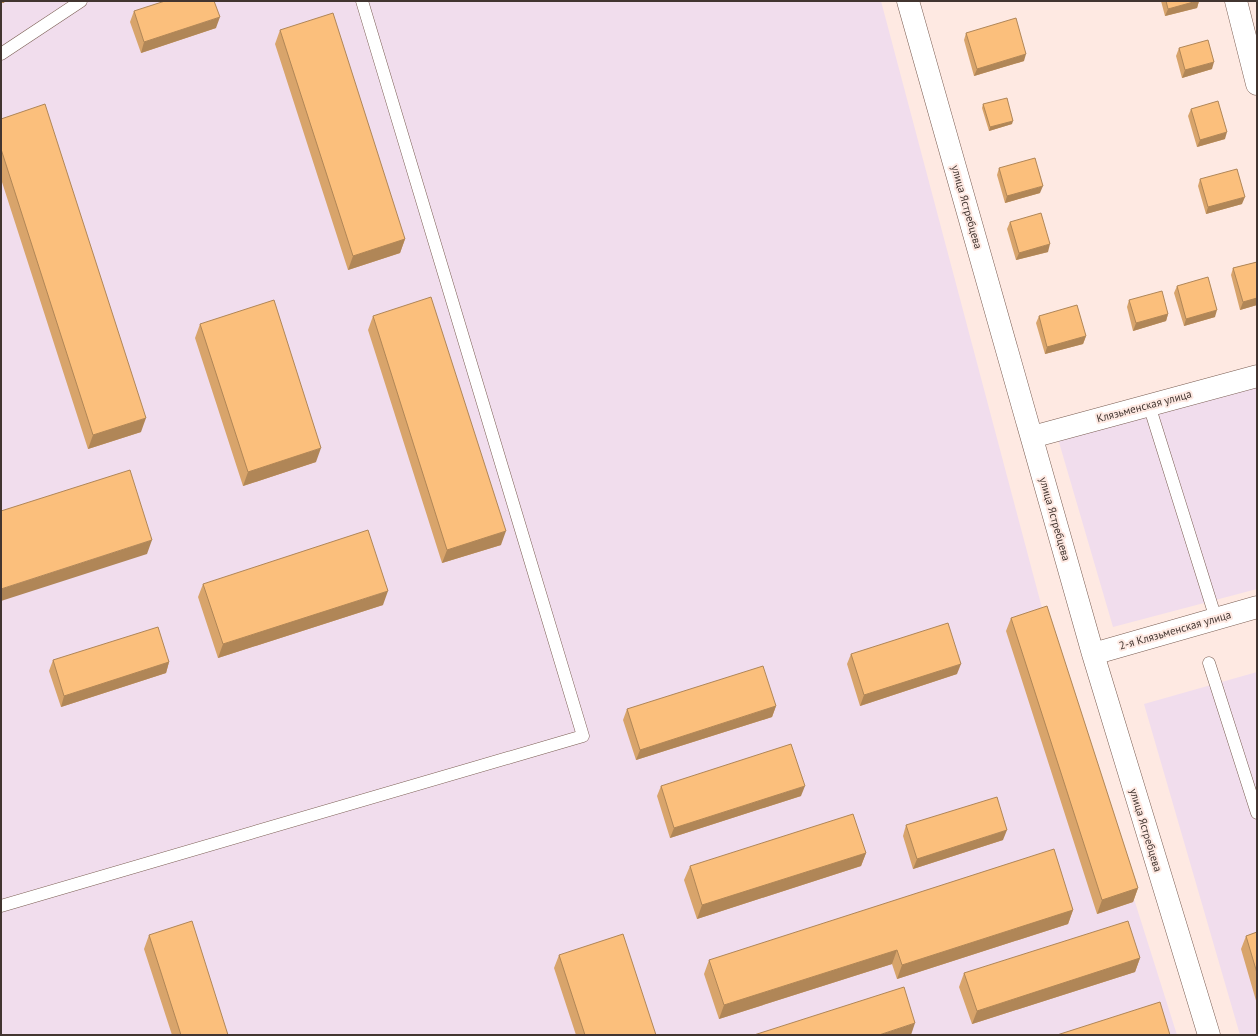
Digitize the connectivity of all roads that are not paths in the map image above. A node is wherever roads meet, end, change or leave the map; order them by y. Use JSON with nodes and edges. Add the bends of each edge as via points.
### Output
{"nodes":[{"id":1,"x":81,"y":1,"type":"edge"},
{"id":2,"x":362,"y":1,"type":"edge"},
{"id":3,"x":908,"y":1,"type":"edge"},
{"id":4,"x":1236,"y":1,"type":"edge"},
{"id":5,"x":1,"y":54,"type":"edge"},
{"id":6,"x":1257,"y":84,"type":"edge"},
{"id":7,"x":1257,"y":376,"type":"edge"},
{"id":8,"x":1149,"y":405,"type":"junction"},
{"id":9,"x":1032,"y":437,"type":"junction"},
{"id":10,"x":1257,"y":607,"type":"edge"},
{"id":11,"x":1216,"y":619,"type":"junction"},
{"id":12,"x":1093,"y":654,"type":"junction"},
{"id":13,"x":1210,"y":663,"type":"dead end"},
{"id":14,"x":1257,"y":814,"type":"edge"},
{"id":15,"x":1,"y":906,"type":"edge"},
{"id":16,"x":1209,"y":1035,"type":"edge"}],
"edges":[{"from":1,"to":5,"type":"lane"},
{"from":2,"to":15,"type":"lane","via":[[583,736]]},
{"from":3,"to":9,"type":"street","name":"улица Ястребцева"},
{"from":4,"to":6,"type":"street"},
{"from":7,"to":8,"type":"street","name":"Клязьменская улица"},
{"from":8,"to":9,"type":"street","name":"Клязьменская улица"},
{"from":8,"to":11,"type":"lane"},
{"from":9,"to":12,"type":"street","name":"улица Ястребцева"},
{"from":10,"to":11,"type":"street","name":"2-я Клязьменская улица"},
{"from":11,"to":12,"type":"street","name":"2-я Клязьменская улица"},
{"from":12,"to":16,"type":"street","name":"улица Ястребцева"},
{"from":13,"to":14,"type":"lane"}]}
